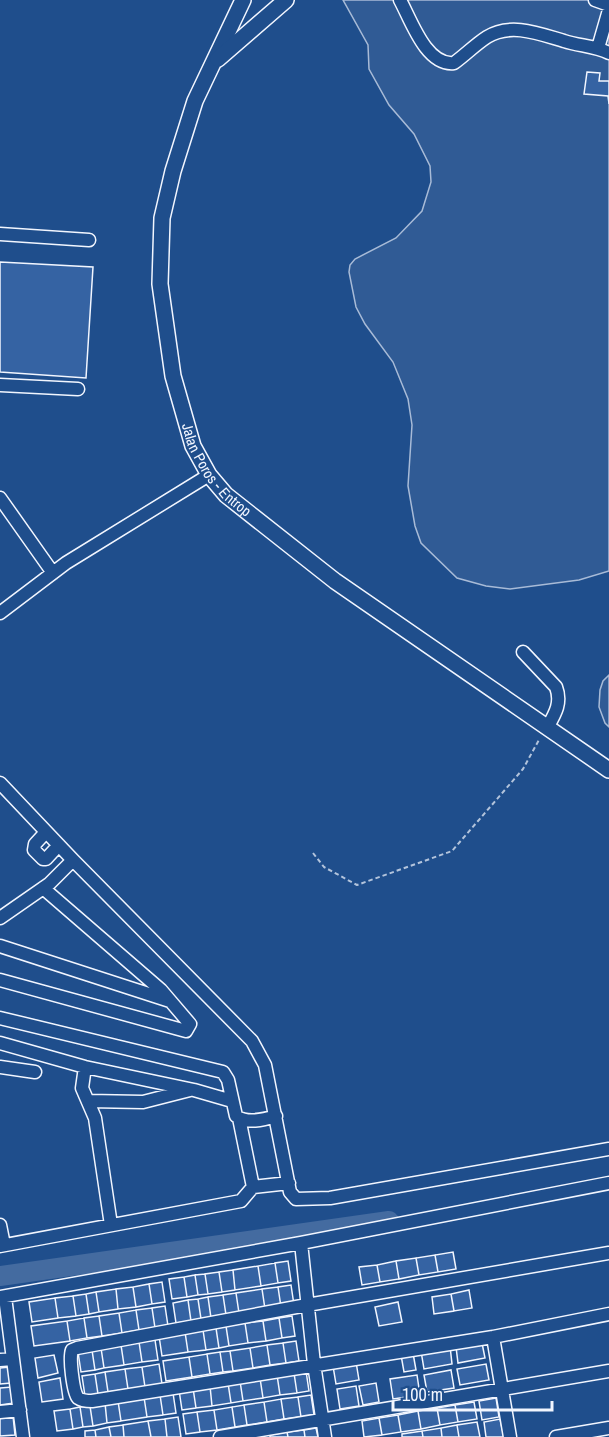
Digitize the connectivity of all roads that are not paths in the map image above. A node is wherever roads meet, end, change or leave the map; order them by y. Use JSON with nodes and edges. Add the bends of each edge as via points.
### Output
{"nodes":[{"id":1,"x":243,"y":0,"type":"edge"},
{"id":2,"x":400,"y":0,"type":"edge"},
{"id":3,"x":595,"y":0,"type":"edge"},
{"id":4,"x":280,"y":2,"type":"edge"},
{"id":5,"x":609,"y":5,"type":"edge"},
{"id":6,"x":609,"y":10,"type":"edge"},
{"id":7,"x":604,"y":51,"type":"edge"},
{"id":8,"x":212,"y":65,"type":"junction"},
{"id":9,"x":0,"y":234,"type":"edge"},
{"id":10,"x":88,"y":240,"type":"dead end"},
{"id":11,"x":0,"y":385,"type":"edge"},
{"id":12,"x":78,"y":389,"type":"dead end"},
{"id":13,"x":209,"y":475,"type":"junction"},
{"id":14,"x":0,"y":498,"type":"edge"},
{"id":15,"x":53,"y":573,"type":"junction"},
{"id":16,"x":0,"y":613,"type":"edge"},
{"id":17,"x":523,"y":652,"type":"dead end"},
{"id":18,"x":547,"y":728,"type":"junction"},
{"id":19,"x":609,"y":770,"type":"edge"},
{"id":20,"x":0,"y":783,"type":"edge"},
{"id":21,"x":46,"y":832,"type":"junction"},
{"id":22,"x":59,"y":845,"type":"junction"},
{"id":23,"x":73,"y":860,"type":"junction"},
{"id":24,"x":43,"y":888,"type":"junction"},
{"id":25,"x":0,"y":918,"type":"edge"},
{"id":26,"x":0,"y":946,"type":"edge"},
{"id":27,"x":0,"y":980,"type":"edge"},
{"id":28,"x":171,"y":1002,"type":"junction"},
{"id":29,"x":0,"y":1018,"type":"edge"},
{"id":30,"x":0,"y":1043,"type":"edge"},
{"id":31,"x":0,"y":1067,"type":"edge"},
{"id":32,"x":85,"y":1067,"type":"junction"},
{"id":33,"x":35,"y":1072,"type":"dead end"},
{"id":34,"x":194,"y":1090,"type":"junction"},
{"id":35,"x":88,"y":1101,"type":"junction"},
{"id":36,"x":232,"y":1101,"type":"junction"},
{"id":37,"x":239,"y":1118,"type":"junction"},
{"id":38,"x":268,"y":1118,"type":"junction"},
{"id":39,"x":609,"y":1149,"type":"edge"},
{"id":40,"x":609,"y":1183,"type":"edge"},
{"id":41,"x":271,"y":1185,"type":"junction"},
{"id":42,"x":0,"y":1225,"type":"edge"},
{"id":43,"x":111,"y":1225,"type":"junction"},
{"id":44,"x":301,"y":1243,"type":"junction"},
{"id":45,"x":2,"y":1245,"type":"edge"},
{"id":46,"x":609,"y":1253,"type":"edge"},
{"id":47,"x":2,"y":1297,"type":"edge"},
{"id":48,"x":307,"y":1305,"type":"junction"},
{"id":49,"x":609,"y":1314,"type":"edge"},
{"id":50,"x":493,"y":1336,"type":"junction"},
{"id":51,"x":14,"y":1359,"type":"junction"},
{"id":52,"x":0,"y":1360,"type":"edge"},
{"id":53,"x":314,"y":1364,"type":"junction"},
{"id":54,"x":609,"y":1371,"type":"edge"},
{"id":55,"x":502,"y":1390,"type":"junction"},
{"id":56,"x":20,"y":1410,"type":"junction"},
{"id":57,"x":0,"y":1412,"type":"edge"},
{"id":58,"x":323,"y":1420,"type":"junction"},
{"id":59,"x":609,"y":1428,"type":"edge"},
{"id":60,"x":23,"y":1437,"type":"edge"},
{"id":61,"x":220,"y":1437,"type":"edge"},
{"id":62,"x":326,"y":1437,"type":"edge"},
{"id":63,"x":510,"y":1437,"type":"edge"},
{"id":64,"x":556,"y":1437,"type":"edge"}],
"edges":[{"from":1,"to":8,"type":"main road","name":"Jalan Poros - Entrop"},
{"from":2,"to":7,"type":"street","via":[[420,41],[448,64],[489,36],[508,29],[541,33]]},
{"from":3,"to":5,"type":"street"},
{"from":4,"to":8,"type":"main road"},
{"from":6,"to":7,"type":"street"},
{"from":8,"to":13,"type":"main road","name":"Jalan Poros - Entrop","via":[[195,101],[173,171],[162,218],[160,257],[173,376],[193,446]]},
{"from":9,"to":10,"type":"street"},
{"from":11,"to":12,"type":"street"},
{"from":13,"to":15,"type":"street"},
{"from":13,"to":18,"type":"main road","name":"Jalan Poros - Entrop","via":[[226,495],[335,581]]},
{"from":14,"to":15,"type":"street"},
{"from":15,"to":16,"type":"street"},
{"from":17,"to":18,"type":"street","via":[[559,695],[558,708]]},
{"from":18,"to":19,"type":"main road","name":"Jalan Poros - Entrop"},
{"from":20,"to":21,"type":"street"},
{"from":21,"to":22,"type":"street"},
{"from":21,"to":22,"type":"street","via":[[34,850],[43,859]]},
{"from":22,"to":23,"type":"street"},
{"from":23,"to":24,"type":"street"},
{"from":23,"to":38,"type":"street","via":[[252,1041],[265,1065]]},
{"from":24,"to":25,"type":"street"},
{"from":24,"to":28,"type":"street"},
{"from":26,"to":28,"type":"street"},
{"from":27,"to":28,"type":"street","via":[[186,1031],[190,1024]]},
{"from":29,"to":36,"type":"street","via":[[223,1072]]},
{"from":30,"to":32,"type":"street"},
{"from":31,"to":33,"type":"street"},
{"from":32,"to":34,"type":"street"},
{"from":32,"to":35,"type":"street","via":[[82,1088]]},
{"from":34,"to":35,"type":"street","via":[[143,1102]]},
{"from":34,"to":36,"type":"street"},
{"from":35,"to":43,"type":"street","via":[[95,1118]]},
{"from":36,"to":37,"type":"street"},
{"from":37,"to":38,"type":"street"},
{"from":37,"to":41,"type":"street"},
{"from":38,"to":41,"type":"street"},
{"from":39,"to":41,"type":"street","via":[[330,1198],[296,1198],[290,1191]]},
{"from":40,"to":44,"type":"street"},
{"from":41,"to":43,"type":"street","via":[[242,1201]]},
{"from":42,"to":45,"type":"street"},
{"from":43,"to":45,"type":"street"},
{"from":44,"to":47,"type":"street"},
{"from":44,"to":48,"type":"street"},
{"from":46,"to":48,"type":"street"},
{"from":47,"to":51,"type":"street"},
{"from":48,"to":53,"type":"street"},
{"from":48,"to":53,"type":"street","via":[[77,1348],[70,1357],[76,1394],[84,1401]]},
{"from":49,"to":50,"type":"street"},
{"from":50,"to":53,"type":"street"},
{"from":50,"to":55,"type":"street"},
{"from":51,"to":52,"type":"street"},
{"from":51,"to":56,"type":"street"},
{"from":53,"to":58,"type":"street"},
{"from":54,"to":55,"type":"street"},
{"from":55,"to":58,"type":"street"},
{"from":55,"to":63,"type":"street"},
{"from":56,"to":57,"type":"street"},
{"from":56,"to":60,"type":"street"},
{"from":58,"to":61,"type":"street"},
{"from":58,"to":62,"type":"street"},
{"from":59,"to":64,"type":"street"}]}
